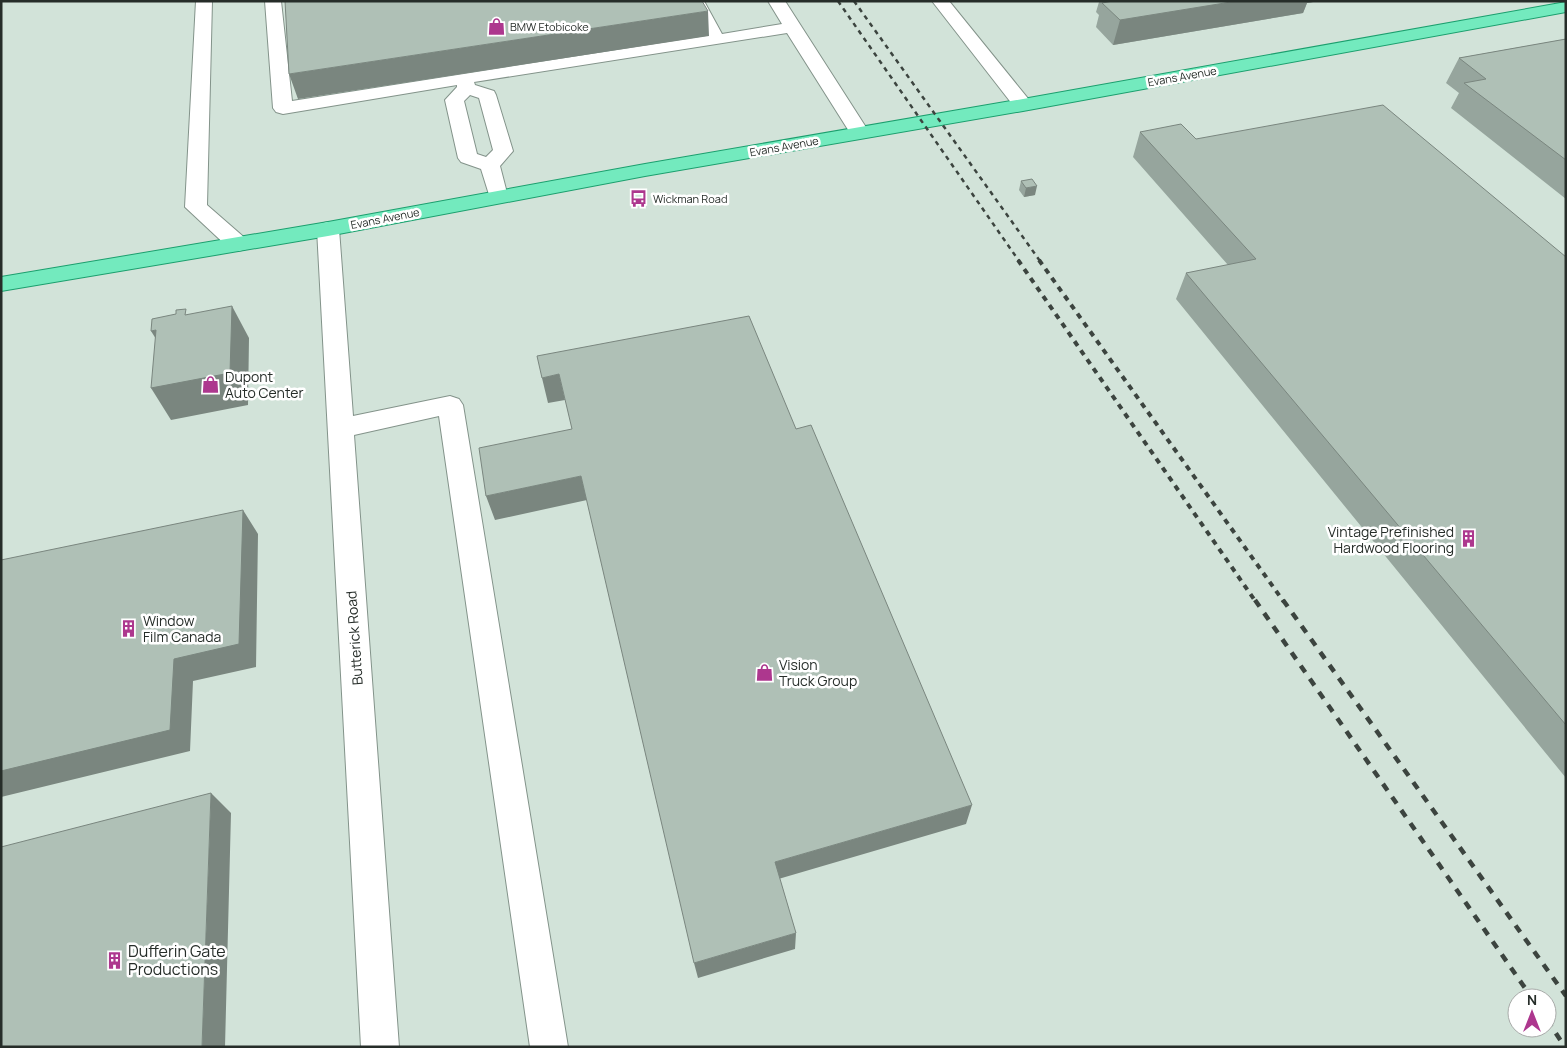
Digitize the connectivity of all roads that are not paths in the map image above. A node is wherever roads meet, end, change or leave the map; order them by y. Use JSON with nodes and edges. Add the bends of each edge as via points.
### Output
{"nodes":[{"id":1,"x":204,"y":1,"type":"edge"},
{"id":2,"x":273,"y":1,"type":"edge"},
{"id":3,"x":695,"y":1,"type":"edge"},
{"id":4,"x":776,"y":1,"type":"edge"},
{"id":5,"x":940,"y":1,"type":"edge"},
{"id":6,"x":1566,"y":7,"type":"edge"},
{"id":7,"x":792,"y":27,"type":"junction"},
{"id":8,"x":717,"y":40,"type":"junction"},
{"id":9,"x":465,"y":83,"type":"junction"},
{"id":10,"x":1023,"y":105,"type":"junction"},
{"id":11,"x":859,"y":132,"type":"junction"},
{"id":12,"x":490,"y":165,"type":"junction"},
{"id":13,"x":498,"y":197,"type":"junction"},
{"id":14,"x":328,"y":229,"type":"junction"},
{"id":15,"x":238,"y":244,"type":"junction"},
{"id":16,"x":1,"y":284,"type":"edge"},
{"id":17,"x":341,"y":428,"type":"junction"},
{"id":18,"x":380,"y":1047,"type":"edge"},
{"id":19,"x":549,"y":1047,"type":"edge"}],
"edges":[{"from":1,"to":15,"type":"street","via":[[196,207]]},
{"from":2,"to":9,"type":"street","via":[[283,108]]},
{"from":3,"to":8,"type":"street"},
{"from":4,"to":7,"type":"street"},
{"from":5,"to":10,"type":"street"},
{"from":6,"to":10,"type":"main road","name":"Evans Avenue"},
{"from":7,"to":8,"type":"street"},
{"from":7,"to":11,"type":"street"},
{"from":8,"to":9,"type":"street"},
{"from":9,"to":12,"type":"street","via":[[487,95],[503,152]]},
{"from":9,"to":12,"type":"street","via":[[454,100],[468,158]]},
{"from":10,"to":11,"type":"main road","name":"Evans Avenue"},
{"from":11,"to":13,"type":"main road","name":"Evans Avenue"},
{"from":12,"to":13,"type":"street"},
{"from":13,"to":14,"type":"main road","name":"Evans Avenue"},
{"from":14,"to":15,"type":"main road","name":"Evans Avenue"},
{"from":14,"to":17,"type":"street","name":"Butterick Road"},
{"from":15,"to":16,"type":"main road","name":"Evans Avenue"},
{"from":17,"to":18,"type":"street","name":"Butterick Road"},
{"from":17,"to":19,"type":"street","via":[[450,405]]}]}
